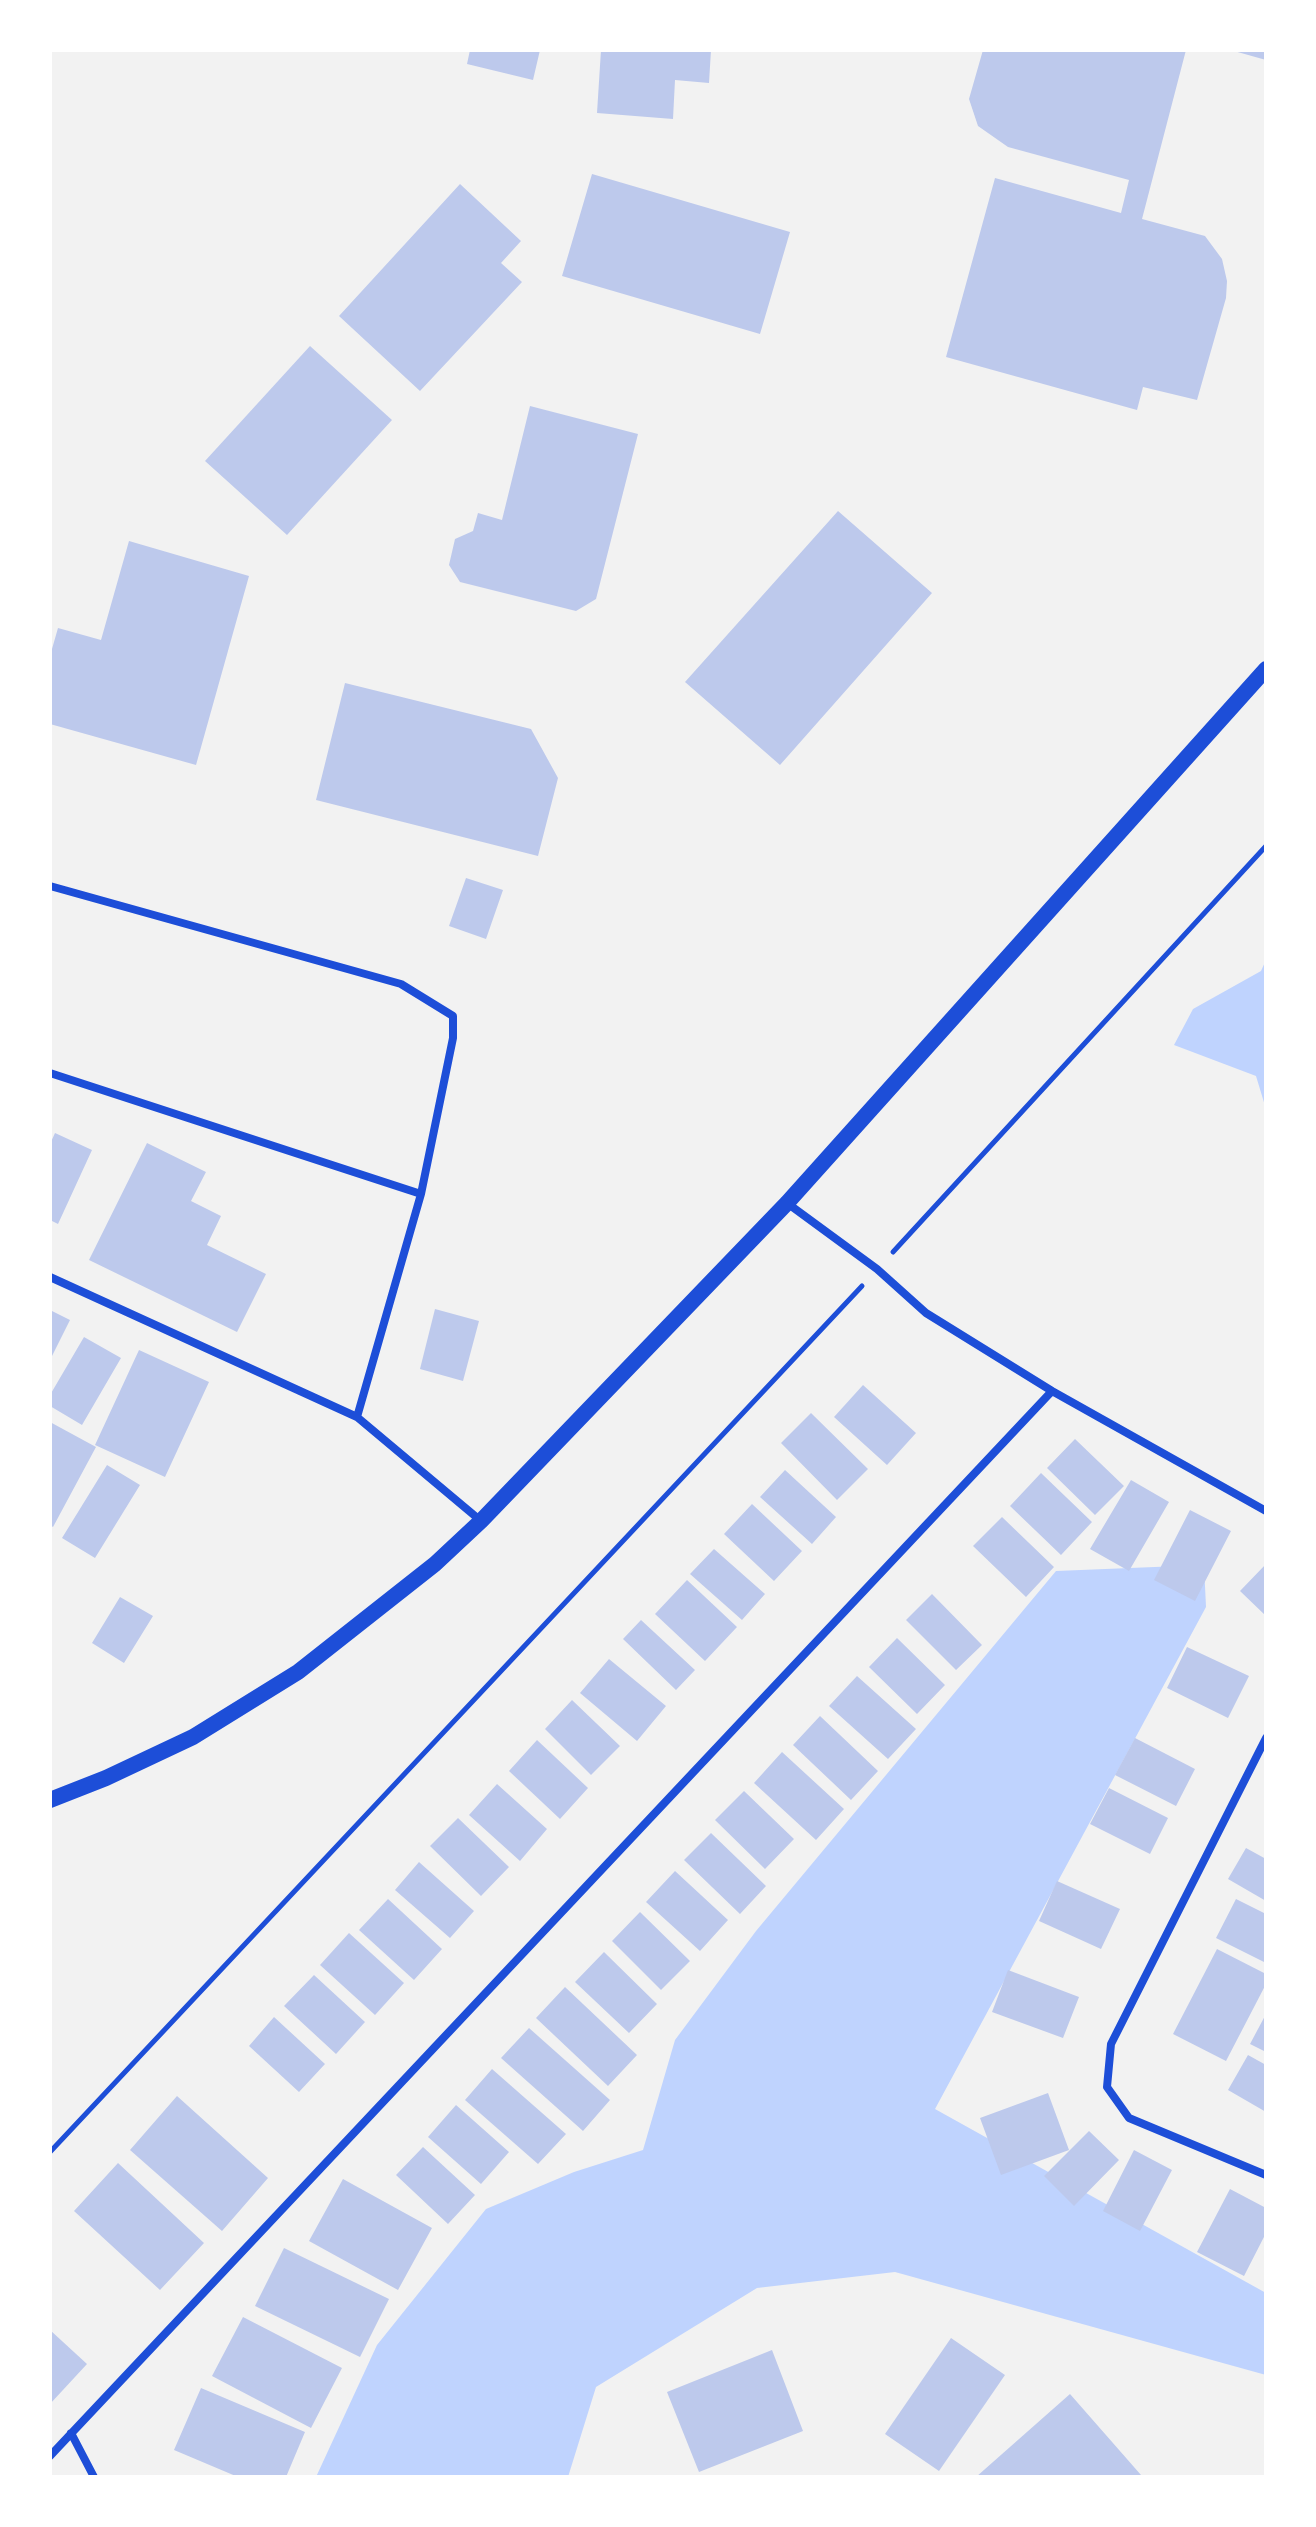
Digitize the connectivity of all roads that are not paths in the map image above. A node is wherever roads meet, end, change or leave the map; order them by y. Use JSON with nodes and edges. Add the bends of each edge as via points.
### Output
{"nodes":[{"id":1,"x":1266,"y":669,"type":"edge"},
{"id":2,"x":50,"y":886,"type":"edge"},
{"id":3,"x":50,"y":1073,"type":"edge"},
{"id":4,"x":421,"y":1194,"type":"junction"},
{"id":5,"x":787,"y":1203,"type":"junction"},
{"id":6,"x":50,"y":1277,"type":"edge"},
{"id":7,"x":1052,"y":1391,"type":"junction"},
{"id":8,"x":357,"y":1417,"type":"junction"},
{"id":9,"x":1266,"y":1511,"type":"edge"},
{"id":10,"x":481,"y":1521,"type":"junction"},
{"id":11,"x":1266,"y":1738,"type":"edge"},
{"id":12,"x":50,"y":1800,"type":"edge"},
{"id":13,"x":1266,"y":2175,"type":"edge"},
{"id":14,"x":71,"y":2433,"type":"junction"},
{"id":15,"x":50,"y":2456,"type":"edge"},
{"id":16,"x":94,"y":2477,"type":"edge"}],
"edges":[{"from":1,"to":5,"type":"main road"},
{"from":2,"to":4,"type":"street","via":[[401,984],[453,1016]]},
{"from":3,"to":4,"type":"street"},
{"from":4,"to":8,"type":"street"},
{"from":5,"to":7,"type":"street","via":[[877,1269],[926,1313]]},
{"from":5,"to":10,"type":"main road"},
{"from":6,"to":8,"type":"street"},
{"from":7,"to":9,"type":"street"},
{"from":7,"to":14,"type":"street"},
{"from":8,"to":10,"type":"street"},
{"from":10,"to":12,"type":"main road","via":[[401,1593],[298,1672],[193,1737]]},
{"from":11,"to":13,"type":"street","via":[[1111,2044],[1107,2087],[1129,2118]]},
{"from":14,"to":15,"type":"street"},
{"from":14,"to":16,"type":"street"}]}
